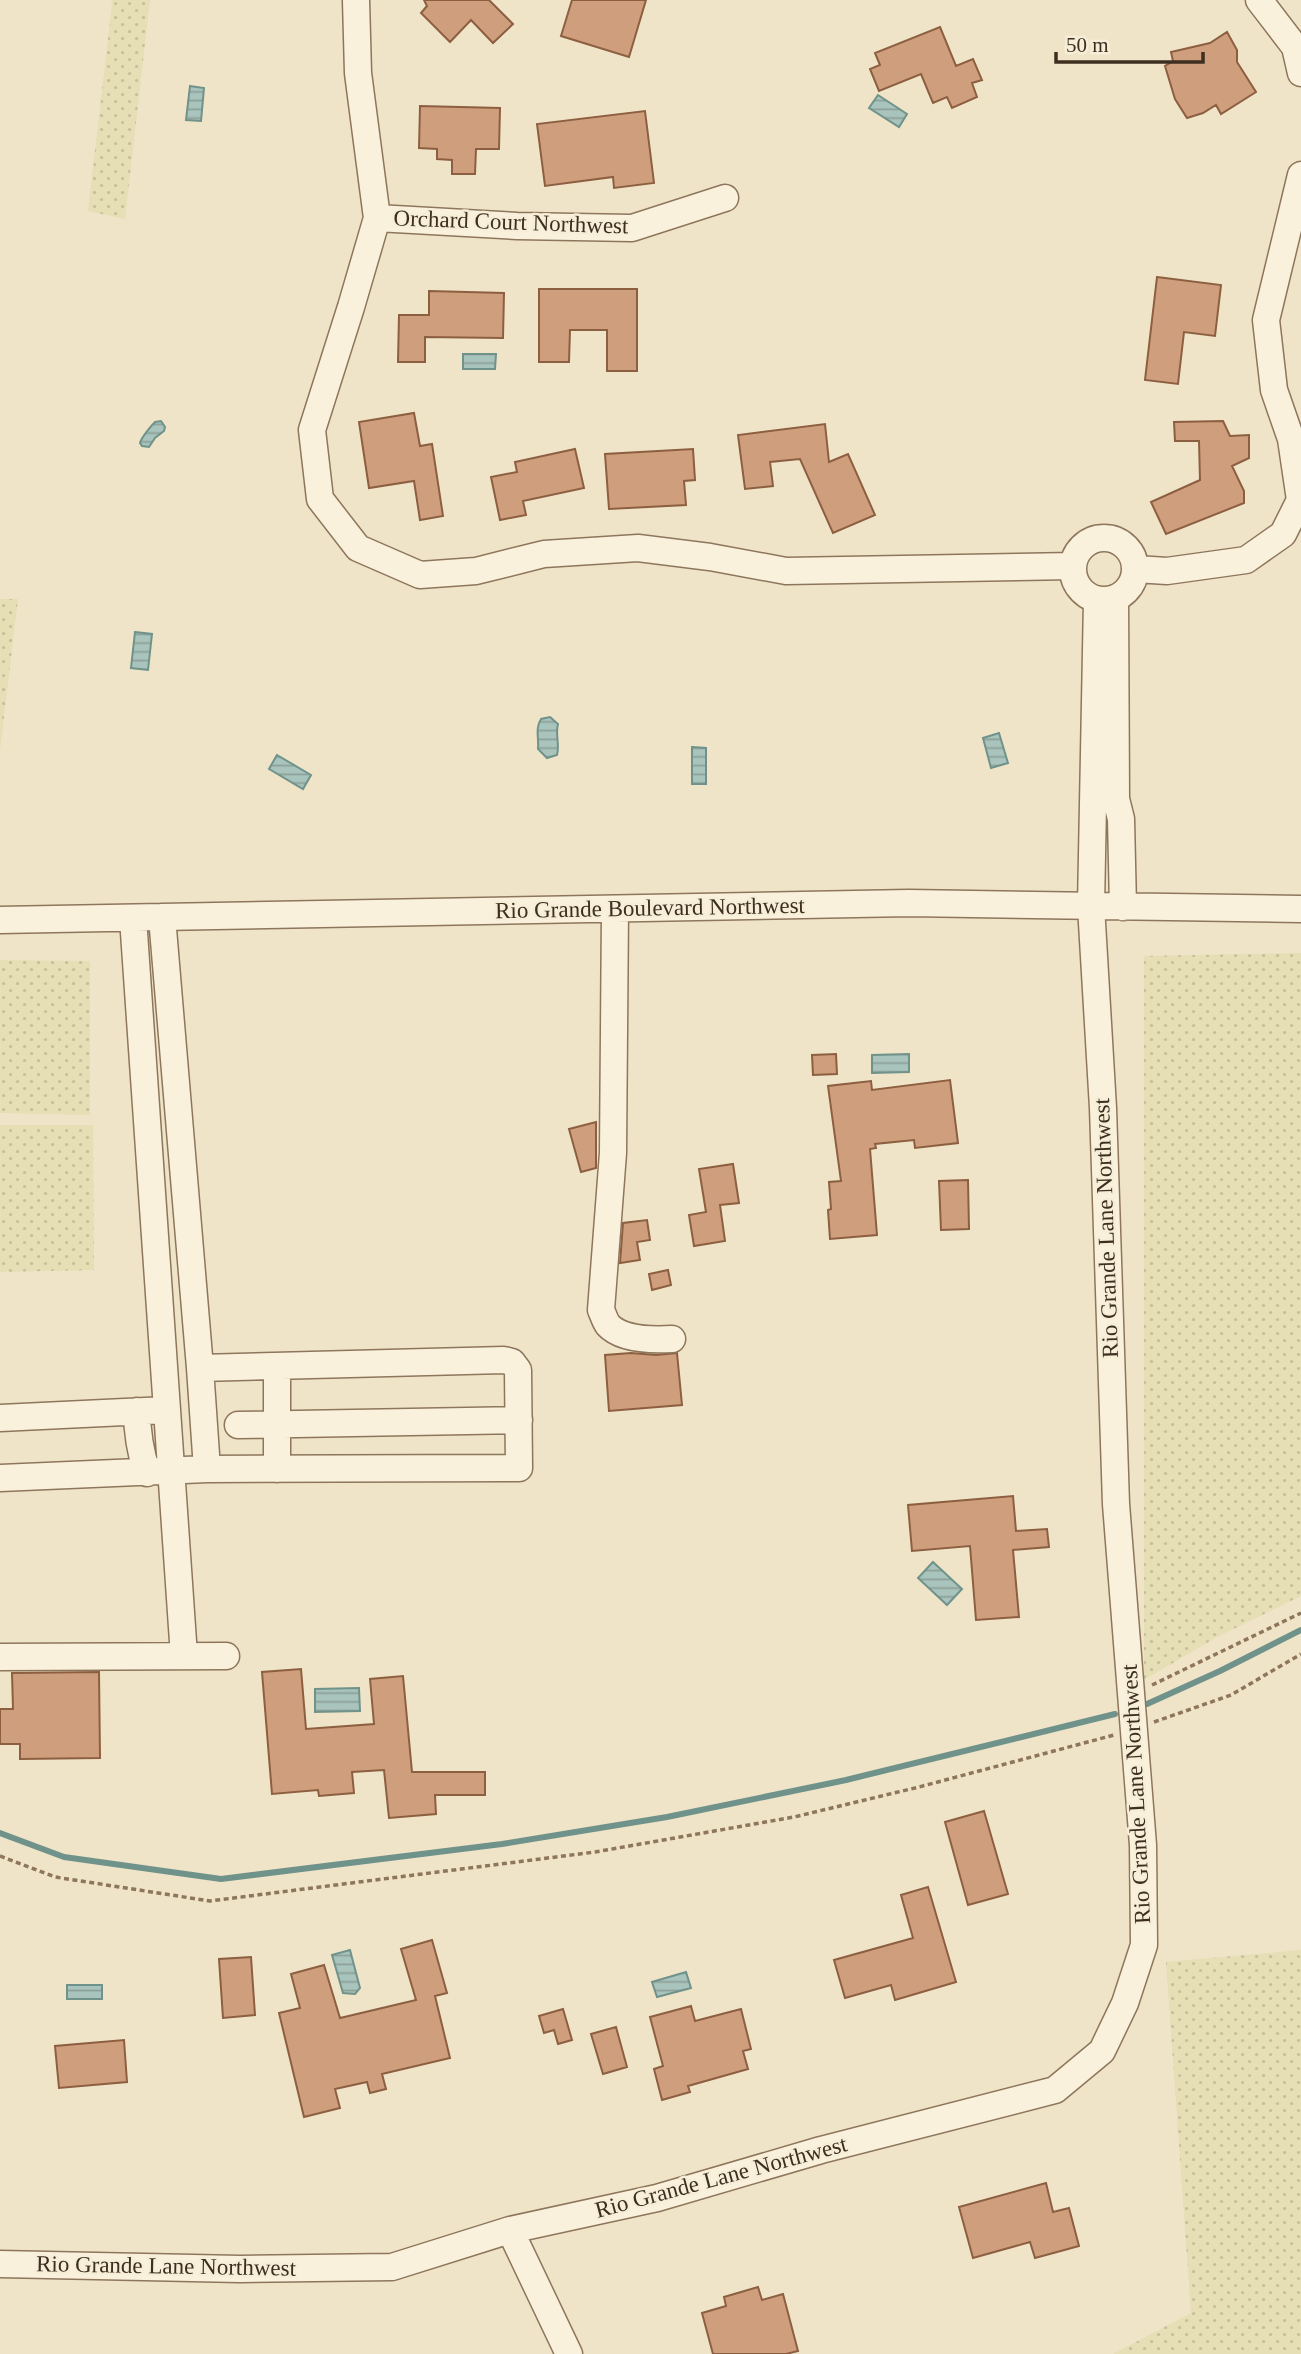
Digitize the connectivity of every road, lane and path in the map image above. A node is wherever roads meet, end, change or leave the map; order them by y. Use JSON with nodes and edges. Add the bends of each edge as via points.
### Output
{"nodes":[{"id":1,"x":356,"y":0,"type":"edge"},
{"id":2,"x":1259,"y":0,"type":"edge"},
{"id":3,"x":1301,"y":73,"type":"edge"},
{"id":4,"x":1301,"y":175,"type":"edge"},
{"id":5,"x":725,"y":198,"type":"dead end"},
{"id":6,"x":377,"y":218,"type":"junction"},
{"id":7,"x":1073,"y":566,"type":"junction"},
{"id":8,"x":1136,"y":569,"type":"junction"},
{"id":9,"x":1106,"y":599,"type":"junction"},
{"id":10,"x":1105,"y":716,"type":"junction"},
{"id":11,"x":1091,"y":906,"type":"junction"},
{"id":12,"x":1124,"y":907,"type":"junction"},
{"id":13,"x":615,"y":909,"type":"junction"},
{"id":14,"x":1301,"y":909,"type":"edge"},
{"id":15,"x":162,"y":917,"type":"junction"},
{"id":16,"x":133,"y":918,"type":"junction"},
{"id":17,"x":0,"y":920,"type":"edge"},
{"id":18,"x":672,"y":1339,"type":"dead end"},
{"id":19,"x":277,"y":1366,"type":"junction"},
{"id":20,"x":200,"y":1368,"type":"junction"},
{"id":21,"x":166,"y":1410,"type":"junction"},
{"id":22,"x":137,"y":1411,"type":"junction"},
{"id":23,"x":0,"y":1418,"type":"edge"},
{"id":24,"x":519,"y":1420,"type":"junction"},
{"id":25,"x":238,"y":1424,"type":"dead end"},
{"id":26,"x":277,"y":1424,"type":"junction"},
{"id":27,"x":207,"y":1469,"type":"junction"},
{"id":28,"x":277,"y":1469,"type":"junction"},
{"id":29,"x":159,"y":1472,"type":"junction"},
{"id":30,"x":0,"y":1478,"type":"edge"},
{"id":31,"x":1301,"y":1613,"type":"edge"},
{"id":32,"x":1301,"y":1654,"type":"edge"},
{"id":33,"x":184,"y":1656,"type":"junction"},
{"id":34,"x":226,"y":1656,"type":"dead end"},
{"id":35,"x":0,"y":1657,"type":"edge"},
{"id":36,"x":1131,"y":1695,"type":"junction"},
{"id":37,"x":1134,"y":1730,"type":"junction"},
{"id":38,"x":0,"y":1856,"type":"edge"},
{"id":39,"x":510,"y":2230,"type":"junction"},
{"id":40,"x":0,"y":2264,"type":"edge"},
{"id":41,"x":569,"y":2354,"type":"edge"}],
"edges":[{"from":1,"to":6,"type":"street","via":[[358,73]]},
{"from":2,"to":3,"type":"street","via":[[1294,47]]},
{"from":4,"to":8,"type":"street","via":[[1266,320],[1274,390],[1291,439],[1300,499],[1283,534],[1246,560],[1167,571]]},
{"from":5,"to":6,"type":"street","name":"Orchard Court Northwest","via":[[632,228]]},
{"from":6,"to":7,"type":"street","via":[[312,429],[320,499],[358,548],[420,575],[476,571],[544,554],[638,548],[786,571]]},
{"from":7,"to":8,"type":"street","via":[[1085,544],[1110,538],[1132,554]]},
{"from":7,"to":9,"type":"street","via":[[1078,587],[1090,597]]},
{"from":8,"to":9,"type":"street","via":[[1123,595]]},
{"from":9,"to":10,"type":"street","name":"Rio Grande Lane Northwest"},
{"from":10,"to":11,"type":"street","name":"Rio Grande Lane Northwest"},
{"from":10,"to":12,"type":"street","name":"Rio Grande Lane Northwest","via":[[1121,819]]},
{"from":11,"to":12,"type":"street","name":"Rio Grande Boulevard Northwest"},
{"from":11,"to":13,"type":"street","name":"Rio Grande Boulevard Northwest","via":[[909,903]]},
{"from":11,"to":36,"type":"street","name":"Rio Grande Lane Northwest","via":[[1103,1108],[1116,1504]]},
{"from":12,"to":14,"type":"street","name":"Rio Grande Boulevard Northwest"},
{"from":13,"to":15,"type":"street","name":"Rio Grande Boulevard Northwest"},
{"from":13,"to":18,"type":"street","via":[[613,1153],[601,1310],[607,1324],[620,1333]]},
{"from":15,"to":16,"type":"street","name":"Rio Grande Boulevard Northwest"},
{"from":15,"to":20,"type":"street"},
{"from":16,"to":17,"type":"street","name":"Rio Grande Boulevard Northwest"},
{"from":16,"to":21,"type":"street"},
{"from":19,"to":20,"type":"street"},
{"from":19,"to":24,"type":"street","via":[[504,1360],[519,1370]]},
{"from":19,"to":26,"type":"street"},
{"from":20,"to":27,"type":"street"},
{"from":21,"to":22,"type":"street"},
{"from":21,"to":29,"type":"street"},
{"from":22,"to":23,"type":"street"},
{"from":22,"to":29,"type":"street","via":[[140,1451]]},
{"from":24,"to":26,"type":"street"},
{"from":24,"to":28,"type":"street","via":[[519,1468]]},
{"from":25,"to":26,"type":"street"},
{"from":26,"to":28,"type":"street"},
{"from":27,"to":28,"type":"street"},
{"from":27,"to":29,"type":"street"},
{"from":29,"to":30,"type":"street"},
{"from":29,"to":33,"type":"street"},
{"from":31,"to":36,"type":"path"},
{"from":32,"to":37,"type":"path","via":[[1231,1695]]},
{"from":33,"to":34,"type":"street"},
{"from":33,"to":35,"type":"street"},
{"from":36,"to":37,"type":"street","name":"Rio Grande Lane Northwest"},
{"from":37,"to":38,"type":"path","via":[[794,1817],[595,1852],[210,1901],[54,1877]]},
{"from":37,"to":39,"type":"street","name":"Rio Grande Lane Northwest","via":[[1143,1845],[1144,1945],[1125,2003],[1102,2051],[1055,2090],[657,2198]]},
{"from":39,"to":40,"type":"street","name":"Rio Grande Lane Northwest","via":[[392,2267]]},
{"from":39,"to":41,"type":"street"}]}
